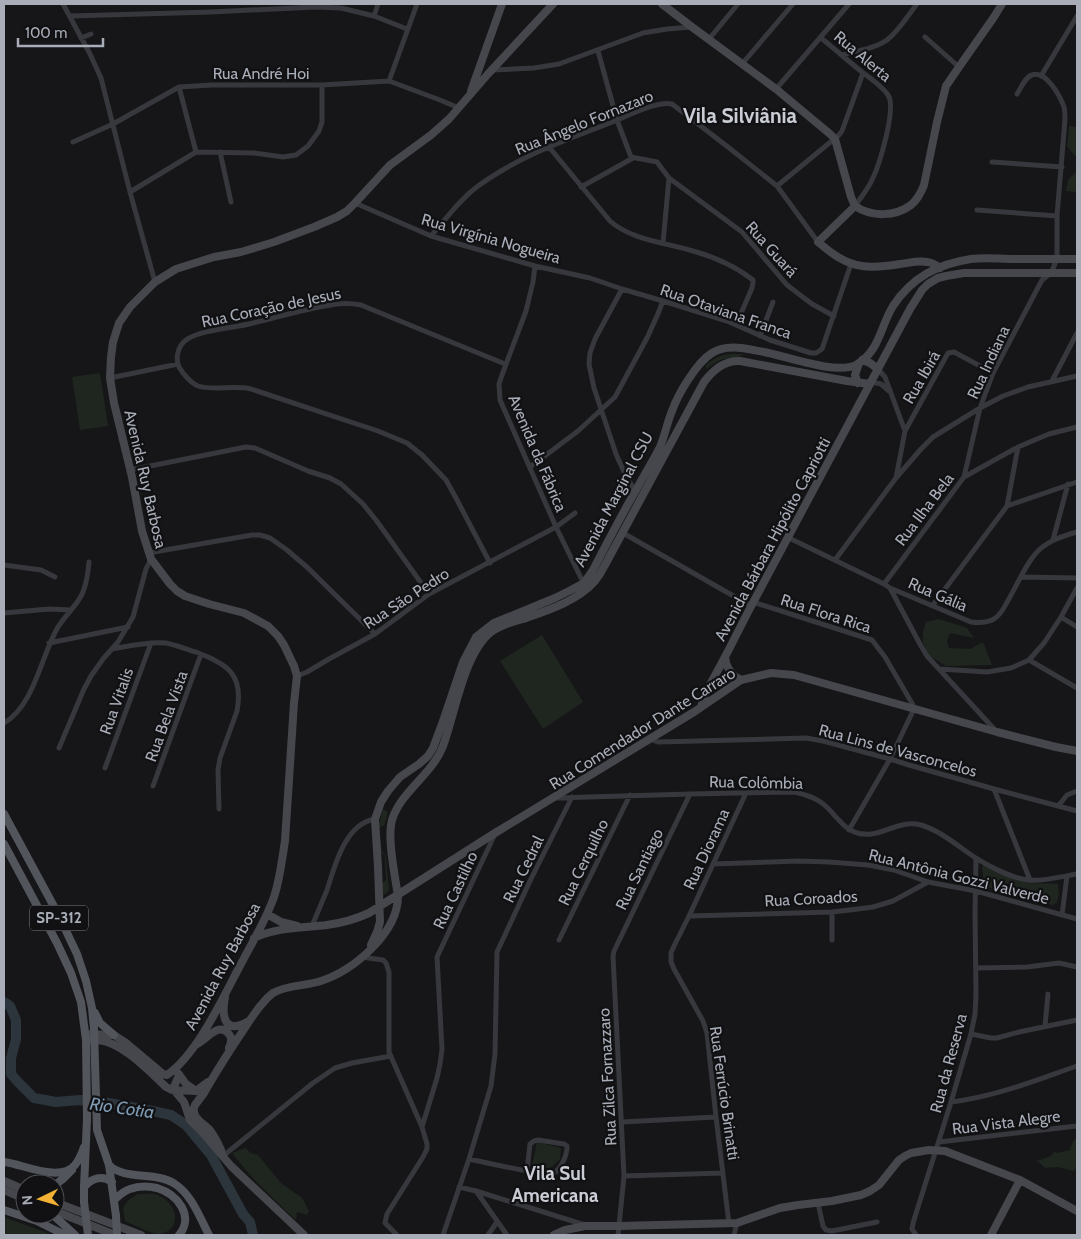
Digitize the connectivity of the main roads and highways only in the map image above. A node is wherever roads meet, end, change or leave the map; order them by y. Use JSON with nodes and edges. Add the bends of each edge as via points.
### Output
{"nodes":[{"id":1,"x":4,"y":814,"type":"edge"},
{"id":2,"x":4,"y":844,"type":"edge"},
{"id":3,"x":92,"y":1008,"type":"junction"},
{"id":4,"x":114,"y":1035,"type":"road end"},
{"id":5,"x":87,"y":1140,"type":"junction"},
{"id":6,"x":4,"y":1162,"type":"edge"},
{"id":7,"x":109,"y":1165,"type":"junction"},
{"id":8,"x":74,"y":1166,"type":"junction"},
{"id":9,"x":65,"y":1177,"type":"edge"},
{"id":10,"x":112,"y":1182,"type":"junction"},
{"id":11,"x":84,"y":1187,"type":"junction"},
{"id":12,"x":114,"y":1200,"type":"junction"},
{"id":13,"x":4,"y":1210,"type":"edge"},
{"id":14,"x":63,"y":1224,"type":"edge"},
{"id":15,"x":65,"y":1235,"type":"edge"},
{"id":16,"x":75,"y":1235,"type":"edge"},
{"id":17,"x":88,"y":1235,"type":"edge"},
{"id":18,"x":116,"y":1235,"type":"edge"},
{"id":19,"x":179,"y":1235,"type":"edge"},
{"id":20,"x":209,"y":1235,"type":"edge"}],
"edges":[{"from":1,"to":3,"type":"main road","number":"SP-312","via":[[77,954]]},
{"from":2,"to":5,"type":"main road","number":"SP-312","via":[[57,943],[81,1002],[86,1037]]},
{"from":3,"to":4,"type":"main road","via":[[100,1023]]},
{"from":3,"to":7,"type":"main road","number":"SP-312","via":[[97,1130]]},
{"from":5,"to":8,"type":"main road"},
{"from":5,"to":11,"type":"main road","number":"SP-312"},
{"from":6,"to":8,"type":"main road","via":[[49,1172],[66,1171]]},
{"from":7,"to":10,"type":"main road","number":"SP-312"},
{"from":7,"to":20,"type":"main road","via":[[117,1172],[173,1182],[186,1193]]},
{"from":8,"to":9,"type":"main road"},
{"from":10,"to":11,"type":"main road","via":[[96,1179]]},
{"from":10,"to":12,"type":"main road","number":"SP-312"},
{"from":11,"to":17,"type":"main road","number":"SP-312","bridge":true},
{"from":12,"to":18,"type":"main road","number":"SP-312","bridge":true},
{"from":12,"to":19,"type":"main road","via":[[136,1187],[157,1188],[167,1193],[184,1211],[185,1225]]},
{"from":13,"to":15,"type":"main road"},
{"from":14,"to":16,"type":"main road"}]}
